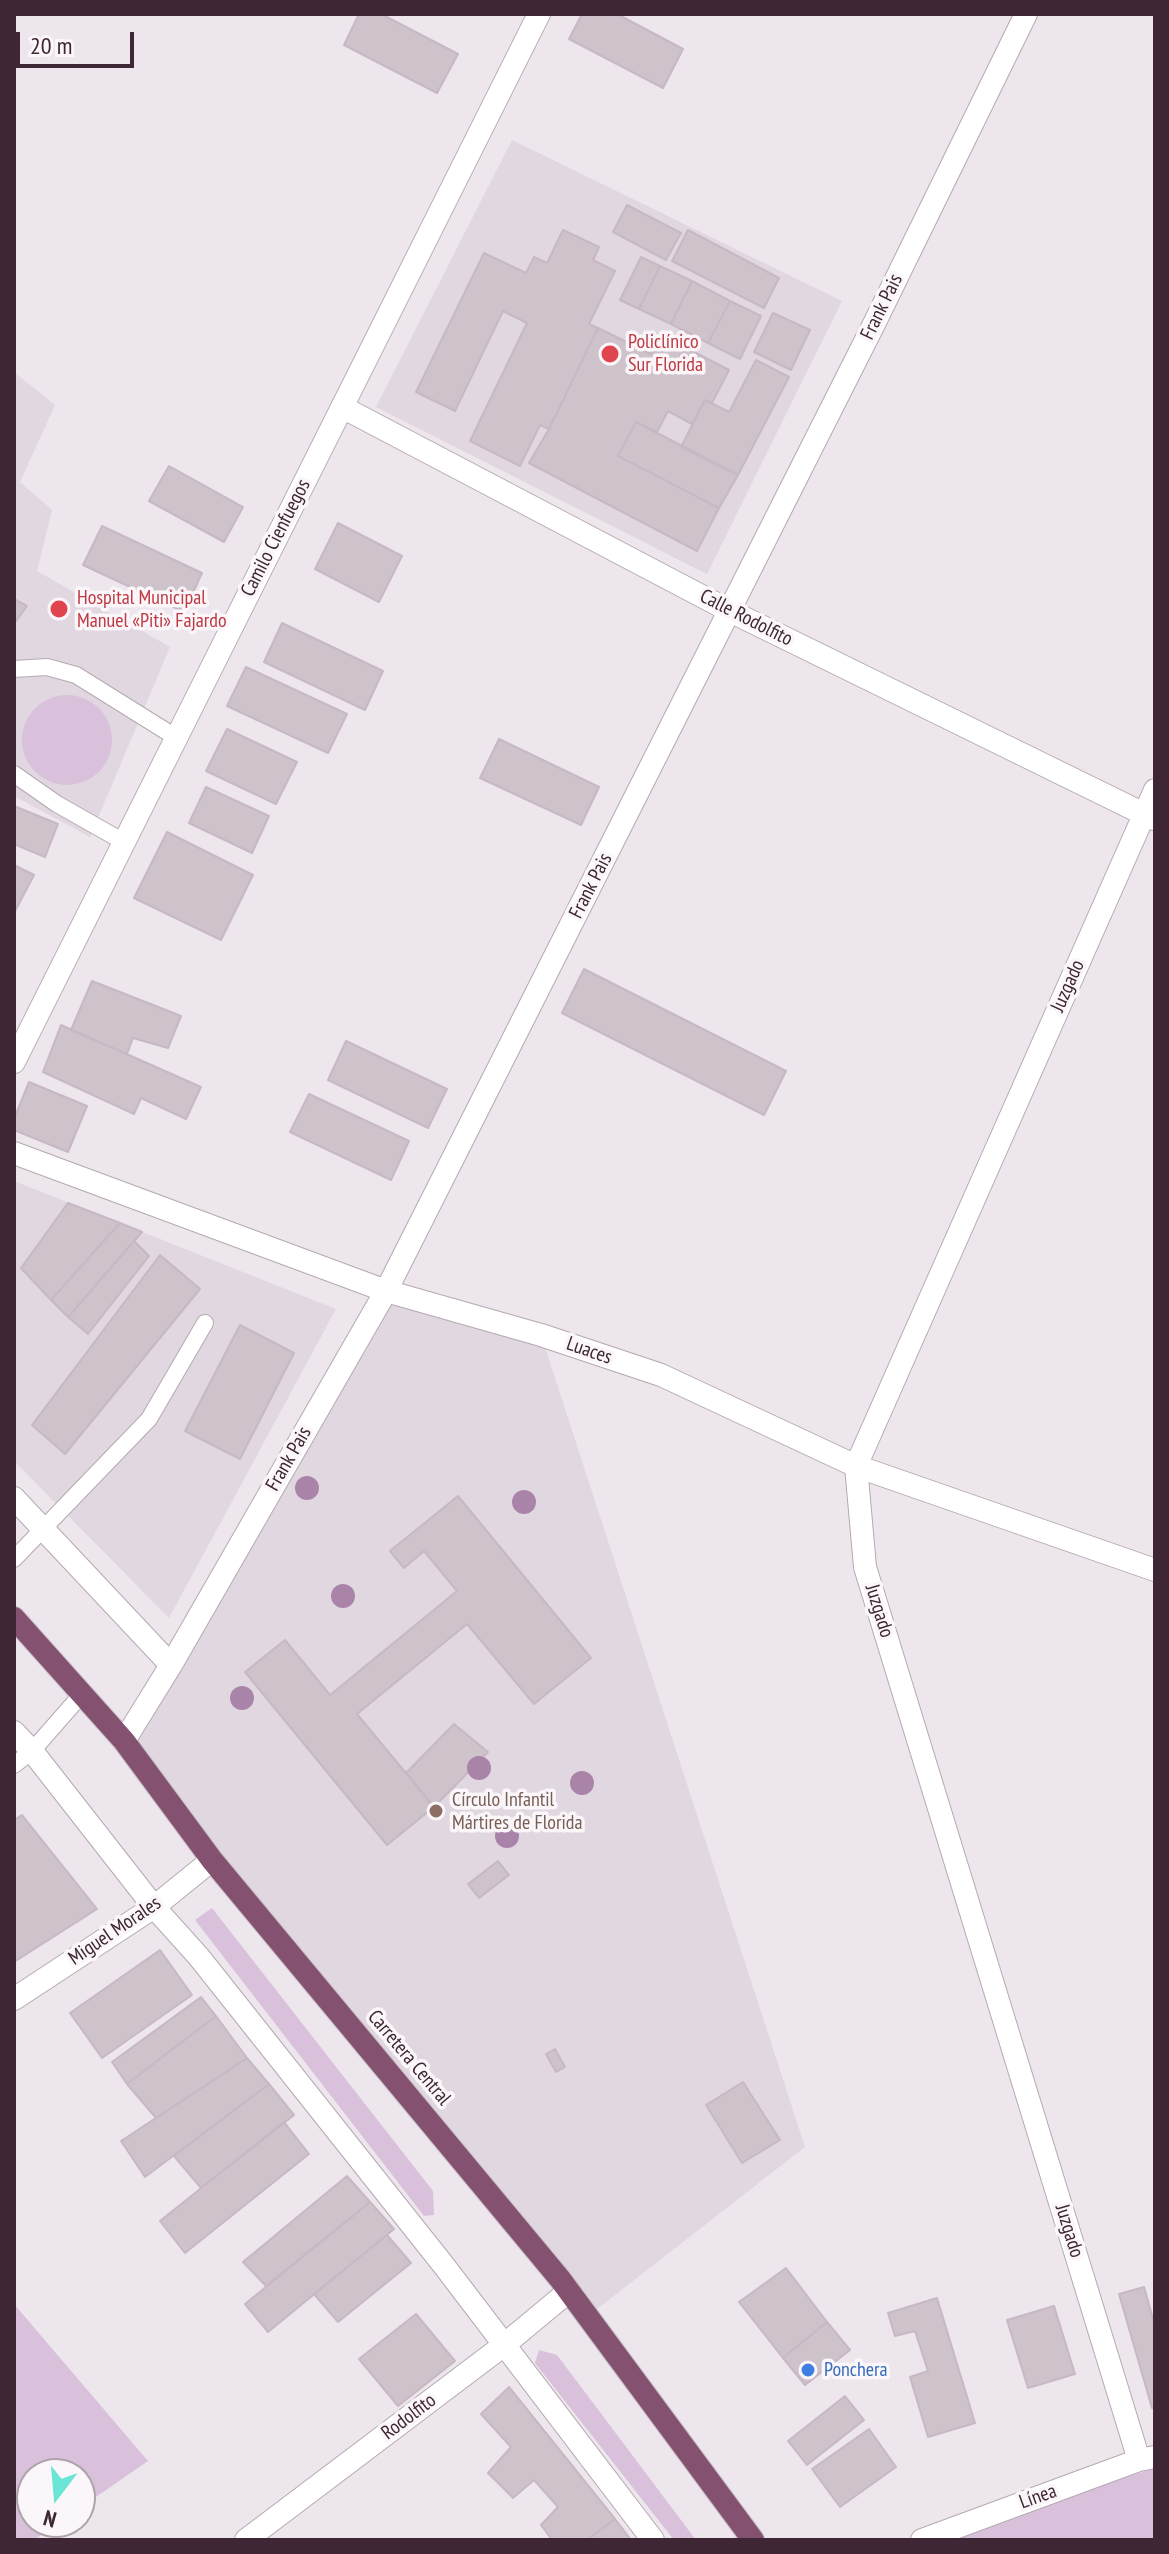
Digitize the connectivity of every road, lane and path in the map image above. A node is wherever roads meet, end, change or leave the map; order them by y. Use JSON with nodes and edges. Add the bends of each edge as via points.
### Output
{"nodes":[{"id":1,"x":539,"y":14,"type":"edge"},
{"id":2,"x":1026,"y":14,"type":"edge"},
{"id":3,"x":342,"y":407,"type":"junction"},
{"id":4,"x":730,"y":611,"type":"junction"},
{"id":5,"x":14,"y":669,"type":"edge"},
{"id":6,"x":177,"y":738,"type":"junction"},
{"id":7,"x":14,"y":774,"type":"edge"},
{"id":8,"x":1155,"y":790,"type":"edge"},
{"id":9,"x":1149,"y":817,"type":"edge"},
{"id":10,"x":124,"y":842,"type":"junction"},
{"id":11,"x":14,"y":1062,"type":"edge"},
{"id":12,"x":14,"y":1153,"type":"edge"},
{"id":13,"x":386,"y":1291,"type":"junction"},
{"id":14,"x":205,"y":1323,"type":"dead end"},
{"id":15,"x":856,"y":1466,"type":"junction"},
{"id":16,"x":14,"y":1498,"type":"edge"},
{"id":17,"x":44,"y":1530,"type":"junction"},
{"id":18,"x":14,"y":1559,"type":"edge"},
{"id":19,"x":1155,"y":1570,"type":"edge"},
{"id":20,"x":14,"y":1618,"type":"edge"},
{"id":21,"x":171,"y":1665,"type":"junction"},
{"id":22,"x":82,"y":1694,"type":"junction"},
{"id":23,"x":14,"y":1732,"type":"edge"},
{"id":24,"x":124,"y":1741,"type":"junction"},
{"id":25,"x":23,"y":1758,"type":"edge"},
{"id":26,"x":212,"y":1860,"type":"junction"},
{"id":27,"x":154,"y":1907,"type":"junction"},
{"id":28,"x":14,"y":1999,"type":"edge"},
{"id":29,"x":569,"y":2291,"type":"junction"},
{"id":30,"x":504,"y":2345,"type":"junction"},
{"id":31,"x":1147,"y":2458,"type":"edge"},
{"id":32,"x":246,"y":2540,"type":"edge"},
{"id":33,"x":653,"y":2540,"type":"edge"},
{"id":34,"x":753,"y":2540,"type":"edge"},
{"id":35,"x":922,"y":2540,"type":"edge"}],
"edges":[{"from":1,"to":3,"type":"street","name":"Camilo Cienfuegos"},
{"from":2,"to":4,"type":"street","name":"Frank Pais"},
{"from":3,"to":4,"type":"street","name":"Calle Rodolfito"},
{"from":3,"to":6,"type":"street","name":"Camilo Cienfuegos"},
{"from":4,"to":9,"type":"street","name":"Calle Rodolfito"},
{"from":4,"to":13,"type":"street","name":"Frank Pais"},
{"from":5,"to":6,"type":"lane","via":[[47,667],[76,675]]},
{"from":6,"to":10,"type":"street","name":"Camilo Cienfuegos"},
{"from":7,"to":10,"type":"lane"},
{"from":8,"to":9,"type":"street","name":"Juzgado"},
{"from":9,"to":15,"type":"street","name":"Juzgado"},
{"from":10,"to":11,"type":"street","name":"Camilo Cienfuegos"},
{"from":12,"to":13,"type":"street","name":"Luaces"},
{"from":13,"to":15,"type":"street","name":"Luaces","via":[[661,1375]]},
{"from":13,"to":21,"type":"street","name":"Frank Pais"},
{"from":14,"to":17,"type":"lane","via":[[149,1419]]},
{"from":15,"to":19,"type":"street","name":"Luaces"},
{"from":15,"to":31,"type":"street","name":"Juzgado","via":[[865,1567]]},
{"from":16,"to":17,"type":"street"},
{"from":17,"to":18,"type":"lane"},
{"from":17,"to":21,"type":"street"},
{"from":20,"to":22,"type":"highway","name":"Carretera Central"},
{"from":21,"to":24,"type":"street","name":"Frank Pais"},
{"from":22,"to":24,"type":"highway","name":"Carretera Central"},
{"from":22,"to":25,"type":"lane"},
{"from":23,"to":25,"type":"street"},
{"from":24,"to":26,"type":"highway","name":"Carretera Central"},
{"from":25,"to":27,"type":"street"},
{"from":26,"to":27,"type":"street","name":"Miguel Morales"},
{"from":26,"to":29,"type":"highway","name":"Carretera Central"},
{"from":27,"to":28,"type":"street","name":"Miguel Morales"},
{"from":27,"to":30,"type":"street"},
{"from":29,"to":30,"type":"street","name":"Rodolfito"},
{"from":29,"to":34,"type":"highway","name":"Carretera Central"},
{"from":30,"to":32,"type":"street","name":"Rodolfito"},
{"from":30,"to":33,"type":"street"},
{"from":31,"to":35,"type":"street","name":"Línea"}]}
